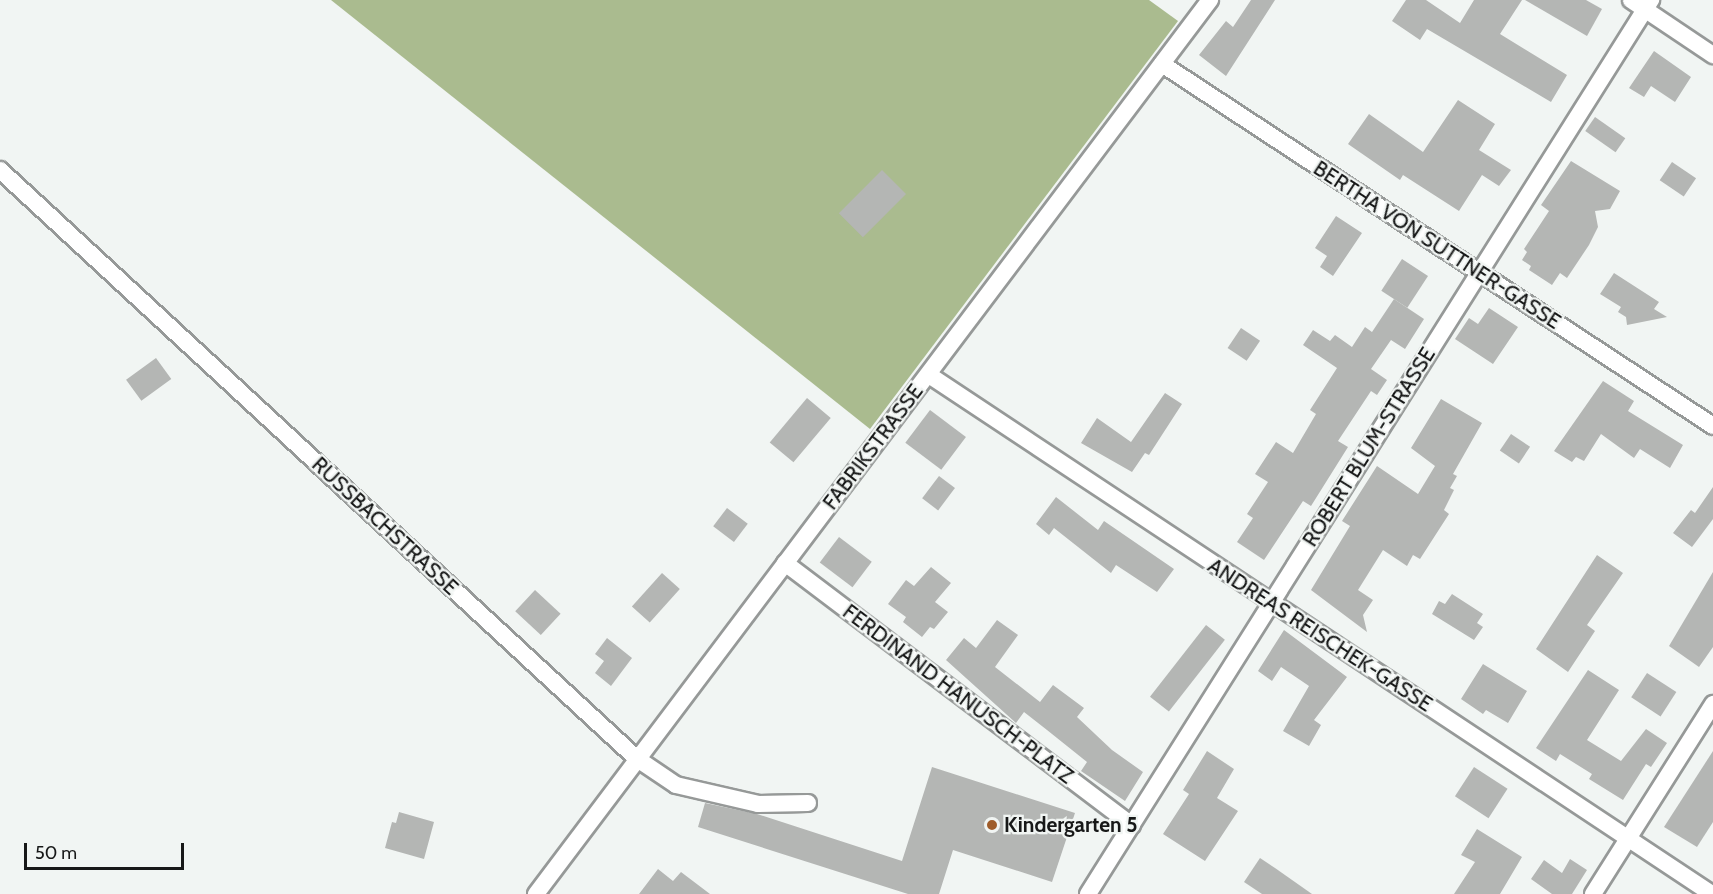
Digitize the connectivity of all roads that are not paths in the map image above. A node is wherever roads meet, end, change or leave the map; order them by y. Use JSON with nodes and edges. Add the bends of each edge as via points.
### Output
{"nodes":[{"id":1,"x":1210,"y":0,"type":"edge"},
{"id":2,"x":1642,"y":3,"type":"edge"},
{"id":3,"x":1713,"y":55,"type":"edge"},
{"id":4,"x":1162,"y":64,"type":"junction"},
{"id":5,"x":0,"y":170,"type":"edge"},
{"id":6,"x":1479,"y":272,"type":"junction"},
{"id":7,"x":929,"y":375,"type":"junction"},
{"id":8,"x":1713,"y":426,"type":"edge"},
{"id":9,"x":785,"y":563,"type":"junction"},
{"id":10,"x":1270,"y":603,"type":"junction"},
{"id":11,"x":1713,"y":704,"type":"edge"},
{"id":12,"x":636,"y":758,"type":"junction"},
{"id":13,"x":808,"y":803,"type":"dead end"},
{"id":14,"x":1132,"y":825,"type":"junction"},
{"id":15,"x":1628,"y":837,"type":"junction"},
{"id":16,"x":536,"y":894,"type":"edge"},
{"id":17,"x":1088,"y":894,"type":"edge"},
{"id":18,"x":1593,"y":894,"type":"edge"},
{"id":19,"x":1712,"y":894,"type":"edge"}],
"edges":[{"from":1,"to":4,"type":"street","name":"FABRIKSTRASSE"},
{"from":2,"to":3,"type":"street"},
{"from":2,"to":6,"type":"street","name":"ROBERT BLUM-STRASSE"},
{"from":4,"to":6,"type":"street","name":"BERTHA VON SUTTNER-GASSE"},
{"from":4,"to":7,"type":"street","name":"FABRIKSTRASSE"},
{"from":5,"to":12,"type":"street","name":"RUSSBACHSTRASSE"},
{"from":6,"to":8,"type":"street","name":"BERTHA VON SUTTNER-GASSE"},
{"from":6,"to":10,"type":"street","name":"ROBERT BLUM-STRASSE"},
{"from":7,"to":9,"type":"street","name":"FABRIKSTRASSE"},
{"from":7,"to":10,"type":"street","name":"ANDREAS REISCHEK-GASSE"},
{"from":9,"to":12,"type":"street","name":"FABRIKSTRASSE"},
{"from":9,"to":14,"type":"street","name":"FERDINAND HANUSCH-PLATZ"},
{"from":10,"to":14,"type":"street","name":"ROBERT BLUM-STRASSE"},
{"from":10,"to":15,"type":"street","name":"ANDREAS REISCHEK-GASSE"},
{"from":11,"to":15,"type":"street"},
{"from":12,"to":13,"type":"street","name":"RUSSBACHSTRASSE","via":[[676,785],[758,804]]},
{"from":12,"to":16,"type":"street","name":"FABRIKSTRASSE"},
{"from":14,"to":17,"type":"street","name":"ROBERT BLUM-STRASSE"},
{"from":15,"to":18,"type":"street"},
{"from":15,"to":19,"type":"street","name":"ANDREAS REISCHEK-GASSE"}]}
